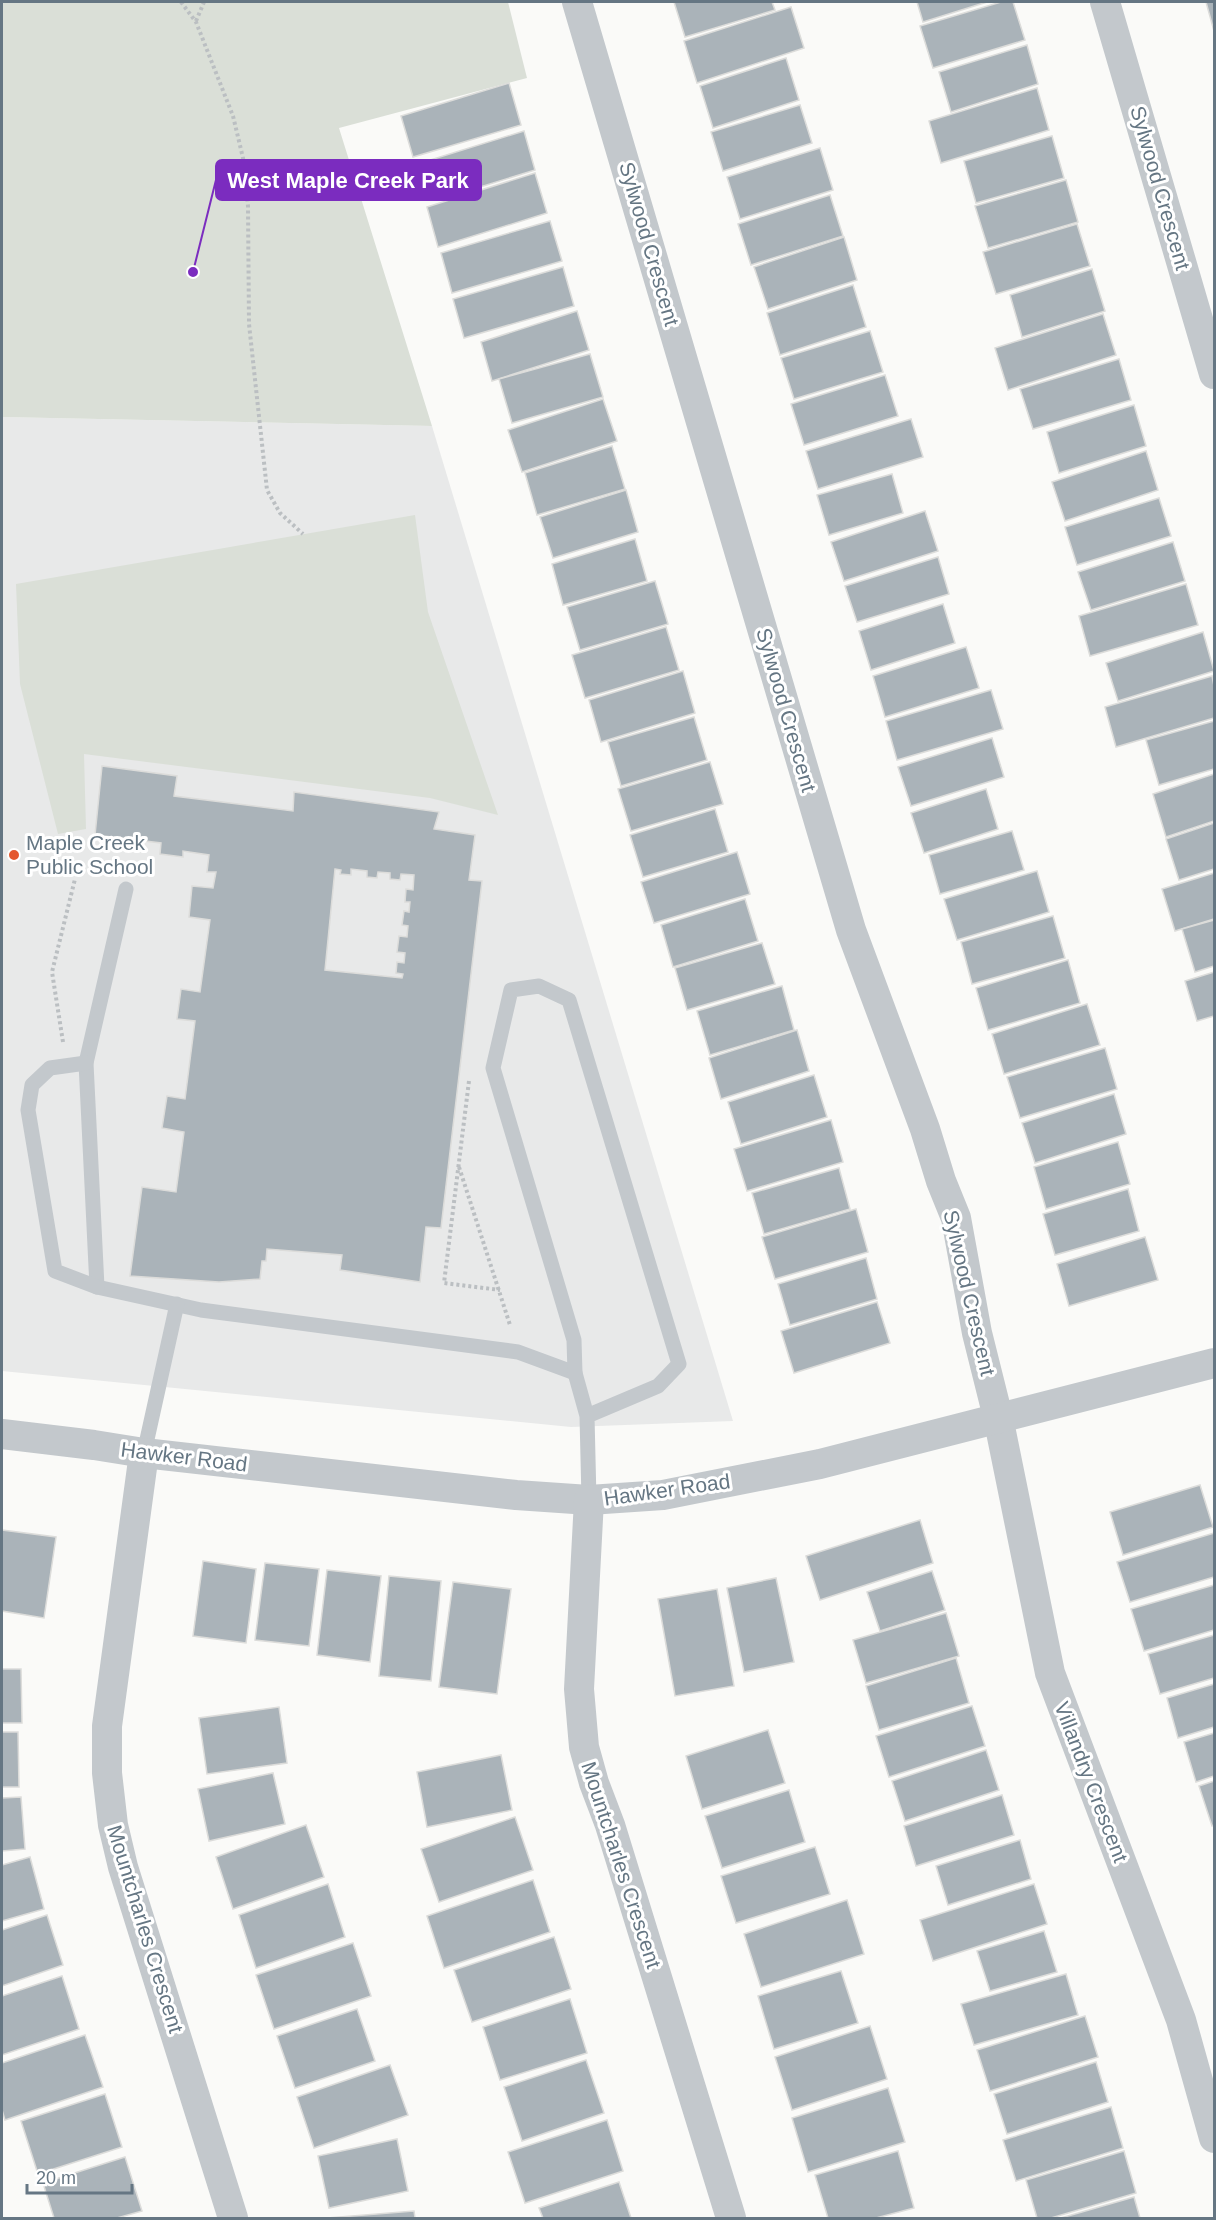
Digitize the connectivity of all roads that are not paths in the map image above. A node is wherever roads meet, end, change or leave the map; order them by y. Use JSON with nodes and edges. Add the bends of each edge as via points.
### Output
{"nodes":[{"id":1,"x":577,"y":2,"type":"edge"},
{"id":2,"x":1105,"y":2,"type":"edge"},
{"id":3,"x":1215,"y":374,"type":"edge"},
{"id":4,"x":126,"y":889,"type":"dead end"},
{"id":5,"x":86,"y":1063,"type":"junction"},
{"id":6,"x":97,"y":1287,"type":"junction"},
{"id":7,"x":177,"y":1304,"type":"junction"},
{"id":8,"x":1215,"y":1363,"type":"edge"},
{"id":9,"x":575,"y":1373,"type":"junction"},
{"id":10,"x":587,"y":1416,"type":"junction"},
{"id":11,"x":998,"y":1417,"type":"junction"},
{"id":12,"x":2,"y":1434,"type":"edge"},
{"id":13,"x":144,"y":1453,"type":"junction"},
{"id":14,"x":589,"y":1500,"type":"junction"},
{"id":15,"x":1215,"y":2138,"type":"edge"},
{"id":16,"x":233,"y":2218,"type":"edge"},
{"id":17,"x":731,"y":2218,"type":"edge"}],
"edges":[{"from":1,"to":11,"type":"street","name":"Sylwood Crescent","via":[[851,930],[956,1218],[977,1333]]},
{"from":2,"to":3,"type":"street","name":"Sylwood Crescent"},
{"from":4,"to":5,"type":"lane"},
{"from":5,"to":6,"type":"lane"},
{"from":5,"to":6,"type":"lane","via":[[50,1068],[32,1085],[28,1110],[55,1271]]},
{"from":6,"to":7,"type":"lane"},
{"from":7,"to":9,"type":"lane","via":[[518,1352]]},
{"from":7,"to":13,"type":"lane"},
{"from":8,"to":11,"type":"street","name":"Hawker Road"},
{"from":9,"to":10,"type":"lane"},
{"from":9,"to":10,"type":"lane","via":[[574,1340],[493,1068],[511,990],[538,986],[569,1000],[679,1364],[658,1386]]},
{"from":10,"to":14,"type":"lane"},
{"from":11,"to":14,"type":"street","name":"Hawker Road","via":[[757,1477],[663,1495]]},
{"from":11,"to":15,"type":"street","name":"Villandry Crescent","via":[[1050,1673],[1181,2020]]},
{"from":12,"to":13,"type":"street","name":"Hawker Road"},
{"from":13,"to":14,"type":"street","name":"Hawker Road"},
{"from":13,"to":16,"type":"street","name":"Mountcharles Crescent","via":[[107,1726],[112,1825]]},
{"from":14,"to":17,"type":"street","name":"Mountcharles Crescent","via":[[579,1689],[584,1747]]}]}
